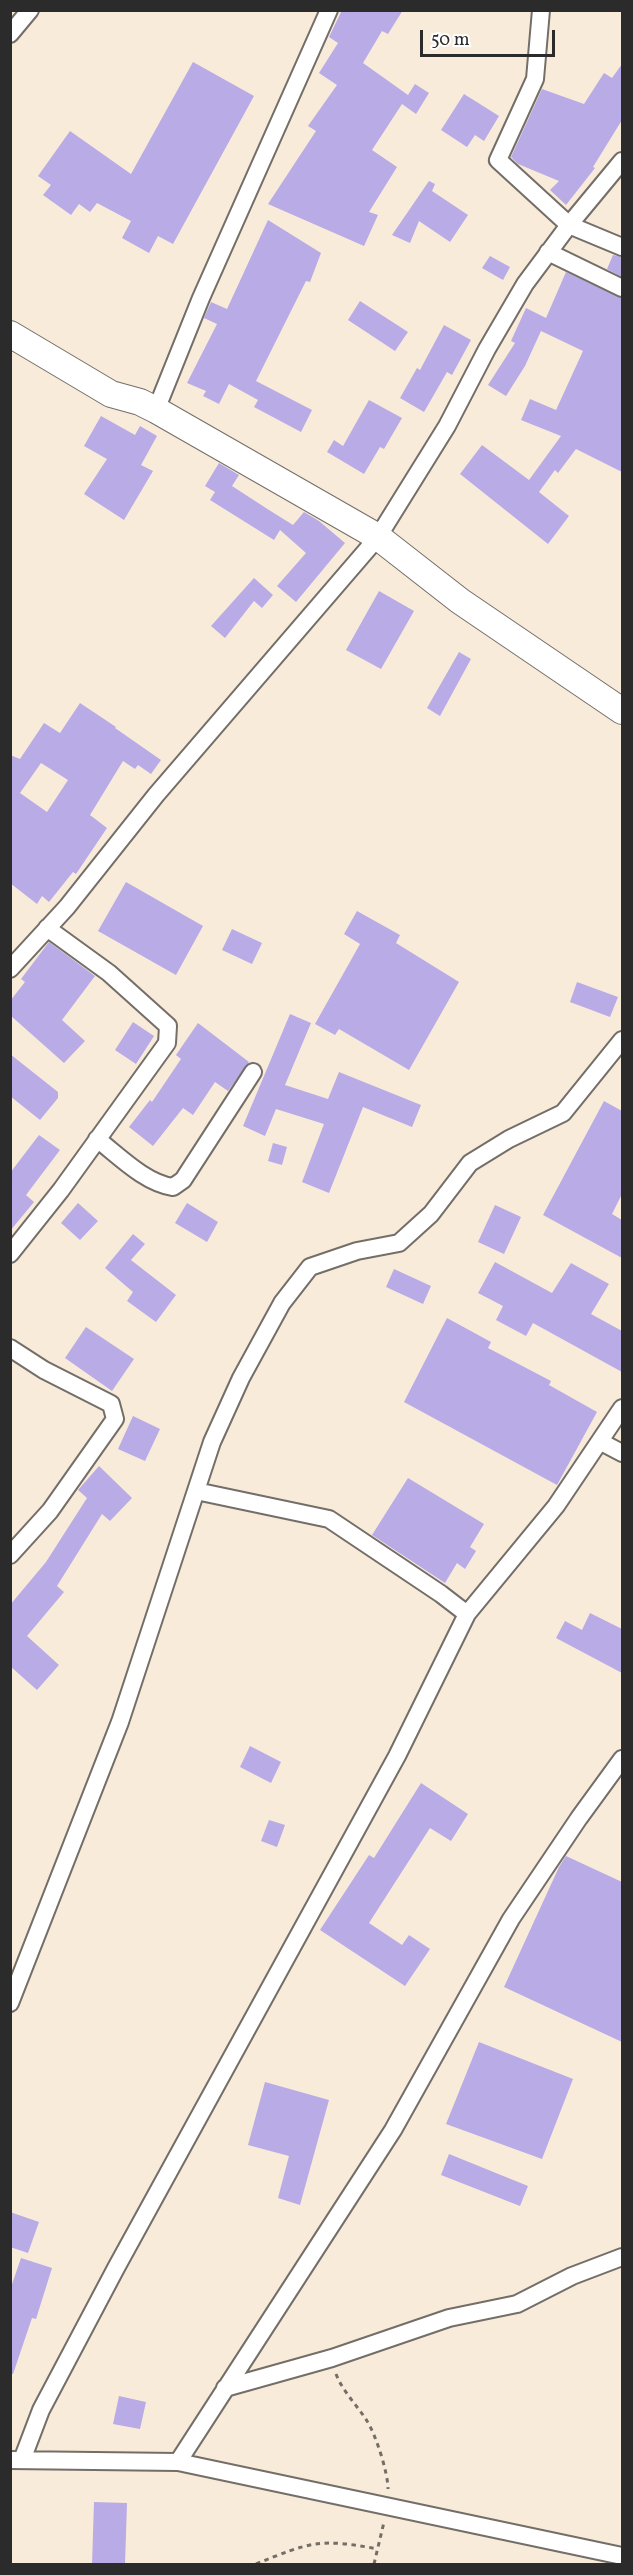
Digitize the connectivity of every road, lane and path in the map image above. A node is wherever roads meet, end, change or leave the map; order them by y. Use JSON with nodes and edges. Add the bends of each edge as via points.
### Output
{"nodes":[{"id":1,"x":30,"y":10,"type":"edge"},
{"id":2,"x":329,"y":10,"type":"edge"},
{"id":3,"x":541,"y":10,"type":"edge"},
{"id":4,"x":10,"y":34,"type":"edge"},
{"id":5,"x":622,"y":161,"type":"edge"},
{"id":6,"x":569,"y":225,"type":"junction"},
{"id":7,"x":622,"y":247,"type":"edge"},
{"id":8,"x":548,"y":252,"type":"junction"},
{"id":9,"x":622,"y":288,"type":"edge"},
{"id":10,"x":10,"y":318,"type":"edge"},
{"id":11,"x":10,"y":334,"type":"edge"},
{"id":12,"x":148,"y":406,"type":"junction"},
{"id":13,"x":378,"y":537,"type":"junction"},
{"id":14,"x":622,"y":711,"type":"edge"},
{"id":15,"x":47,"y":928,"type":"junction"},
{"id":16,"x":10,"y":969,"type":"edge"},
{"id":17,"x":622,"y":1040,"type":"edge"},
{"id":18,"x":253,"y":1072,"type":"dead end"},
{"id":19,"x":97,"y":1139,"type":"junction"},
{"id":20,"x":10,"y":1254,"type":"edge"},
{"id":21,"x":10,"y":1348,"type":"edge"},
{"id":22,"x":622,"y":1408,"type":"edge"},
{"id":23,"x":601,"y":1442,"type":"junction"},
{"id":24,"x":622,"y":1453,"type":"edge"},
{"id":25,"x":196,"y":1491,"type":"junction"},
{"id":26,"x":10,"y":1555,"type":"edge"},
{"id":27,"x":467,"y":1614,"type":"junction"},
{"id":28,"x":622,"y":1759,"type":"edge"},
{"id":29,"x":10,"y":2003,"type":"edge"},
{"id":30,"x":622,"y":2257,"type":"edge"},
{"id":31,"x":332,"y":2358,"type":"junction"},
{"id":32,"x":225,"y":2388,"type":"junction"},
{"id":33,"x":16,"y":2460,"type":"edge"},
{"id":34,"x":178,"y":2462,"type":"junction"},
{"id":35,"x":388,"y":2508,"type":"junction"},
{"id":36,"x":378,"y":2549,"type":"junction"},
{"id":37,"x":622,"y":2556,"type":"edge"},
{"id":38,"x":256,"y":2565,"type":"edge"},
{"id":39,"x":374,"y":2565,"type":"edge"}],
"edges":[{"from":1,"to":4,"type":"street"},
{"from":2,"to":12,"type":"street","via":[[201,298]]},
{"from":3,"to":6,"type":"street","via":[[535,79],[498,160]]},
{"from":5,"to":6,"type":"street"},
{"from":6,"to":7,"type":"street"},
{"from":6,"to":8,"type":"street"},
{"from":8,"to":9,"type":"street"},
{"from":8,"to":13,"type":"street","via":[[525,284],[447,426]]},
{"from":10,"to":12,"type":"main road","via":[[119,382]]},
{"from":11,"to":12,"type":"main road","via":[[111,394]]},
{"from":12,"to":13,"type":"main road"},
{"from":13,"to":14,"type":"main road","via":[[460,601]]},
{"from":13,"to":15,"type":"street"},
{"from":15,"to":16,"type":"street"},
{"from":15,"to":19,"type":"street","via":[[109,973],[168,1026],[168,1043]]},
{"from":17,"to":25,"type":"street","via":[[563,1113],[470,1162],[431,1214],[399,1243],[357,1251],[310,1267],[282,1303],[241,1378],[212,1442]]},
{"from":18,"to":19,"type":"street","via":[[183,1180],[173,1187],[162,1185]]},
{"from":19,"to":20,"type":"street"},
{"from":21,"to":26,"type":"street","via":[[111,1404],[115,1419],[50,1511]]},
{"from":22,"to":23,"type":"street"},
{"from":23,"to":24,"type":"street"},
{"from":23,"to":27,"type":"street","via":[[556,1506]]},
{"from":25,"to":27,"type":"street","via":[[329,1519]]},
{"from":25,"to":29,"type":"street","via":[[120,1722]]},
{"from":27,"to":33,"type":"street","via":[[397,1756],[116,2268]]},
{"from":28,"to":32,"type":"street","via":[[511,1919],[393,2130]]},
{"from":30,"to":31,"type":"street","via":[[572,2276],[517,2304],[449,2318]]},
{"from":31,"to":32,"type":"street"},
{"from":31,"to":35,"type":"path","via":[[336,2377],[368,2422],[388,2475]]},
{"from":32,"to":34,"type":"street"},
{"from":33,"to":34,"type":"street"},
{"from":34,"to":35,"type":"street"},
{"from":35,"to":36,"type":"path"},
{"from":35,"to":37,"type":"street"},
{"from":36,"to":38,"type":"path","via":[[339,2542],[310,2543]]},
{"from":36,"to":39,"type":"path"}]}
